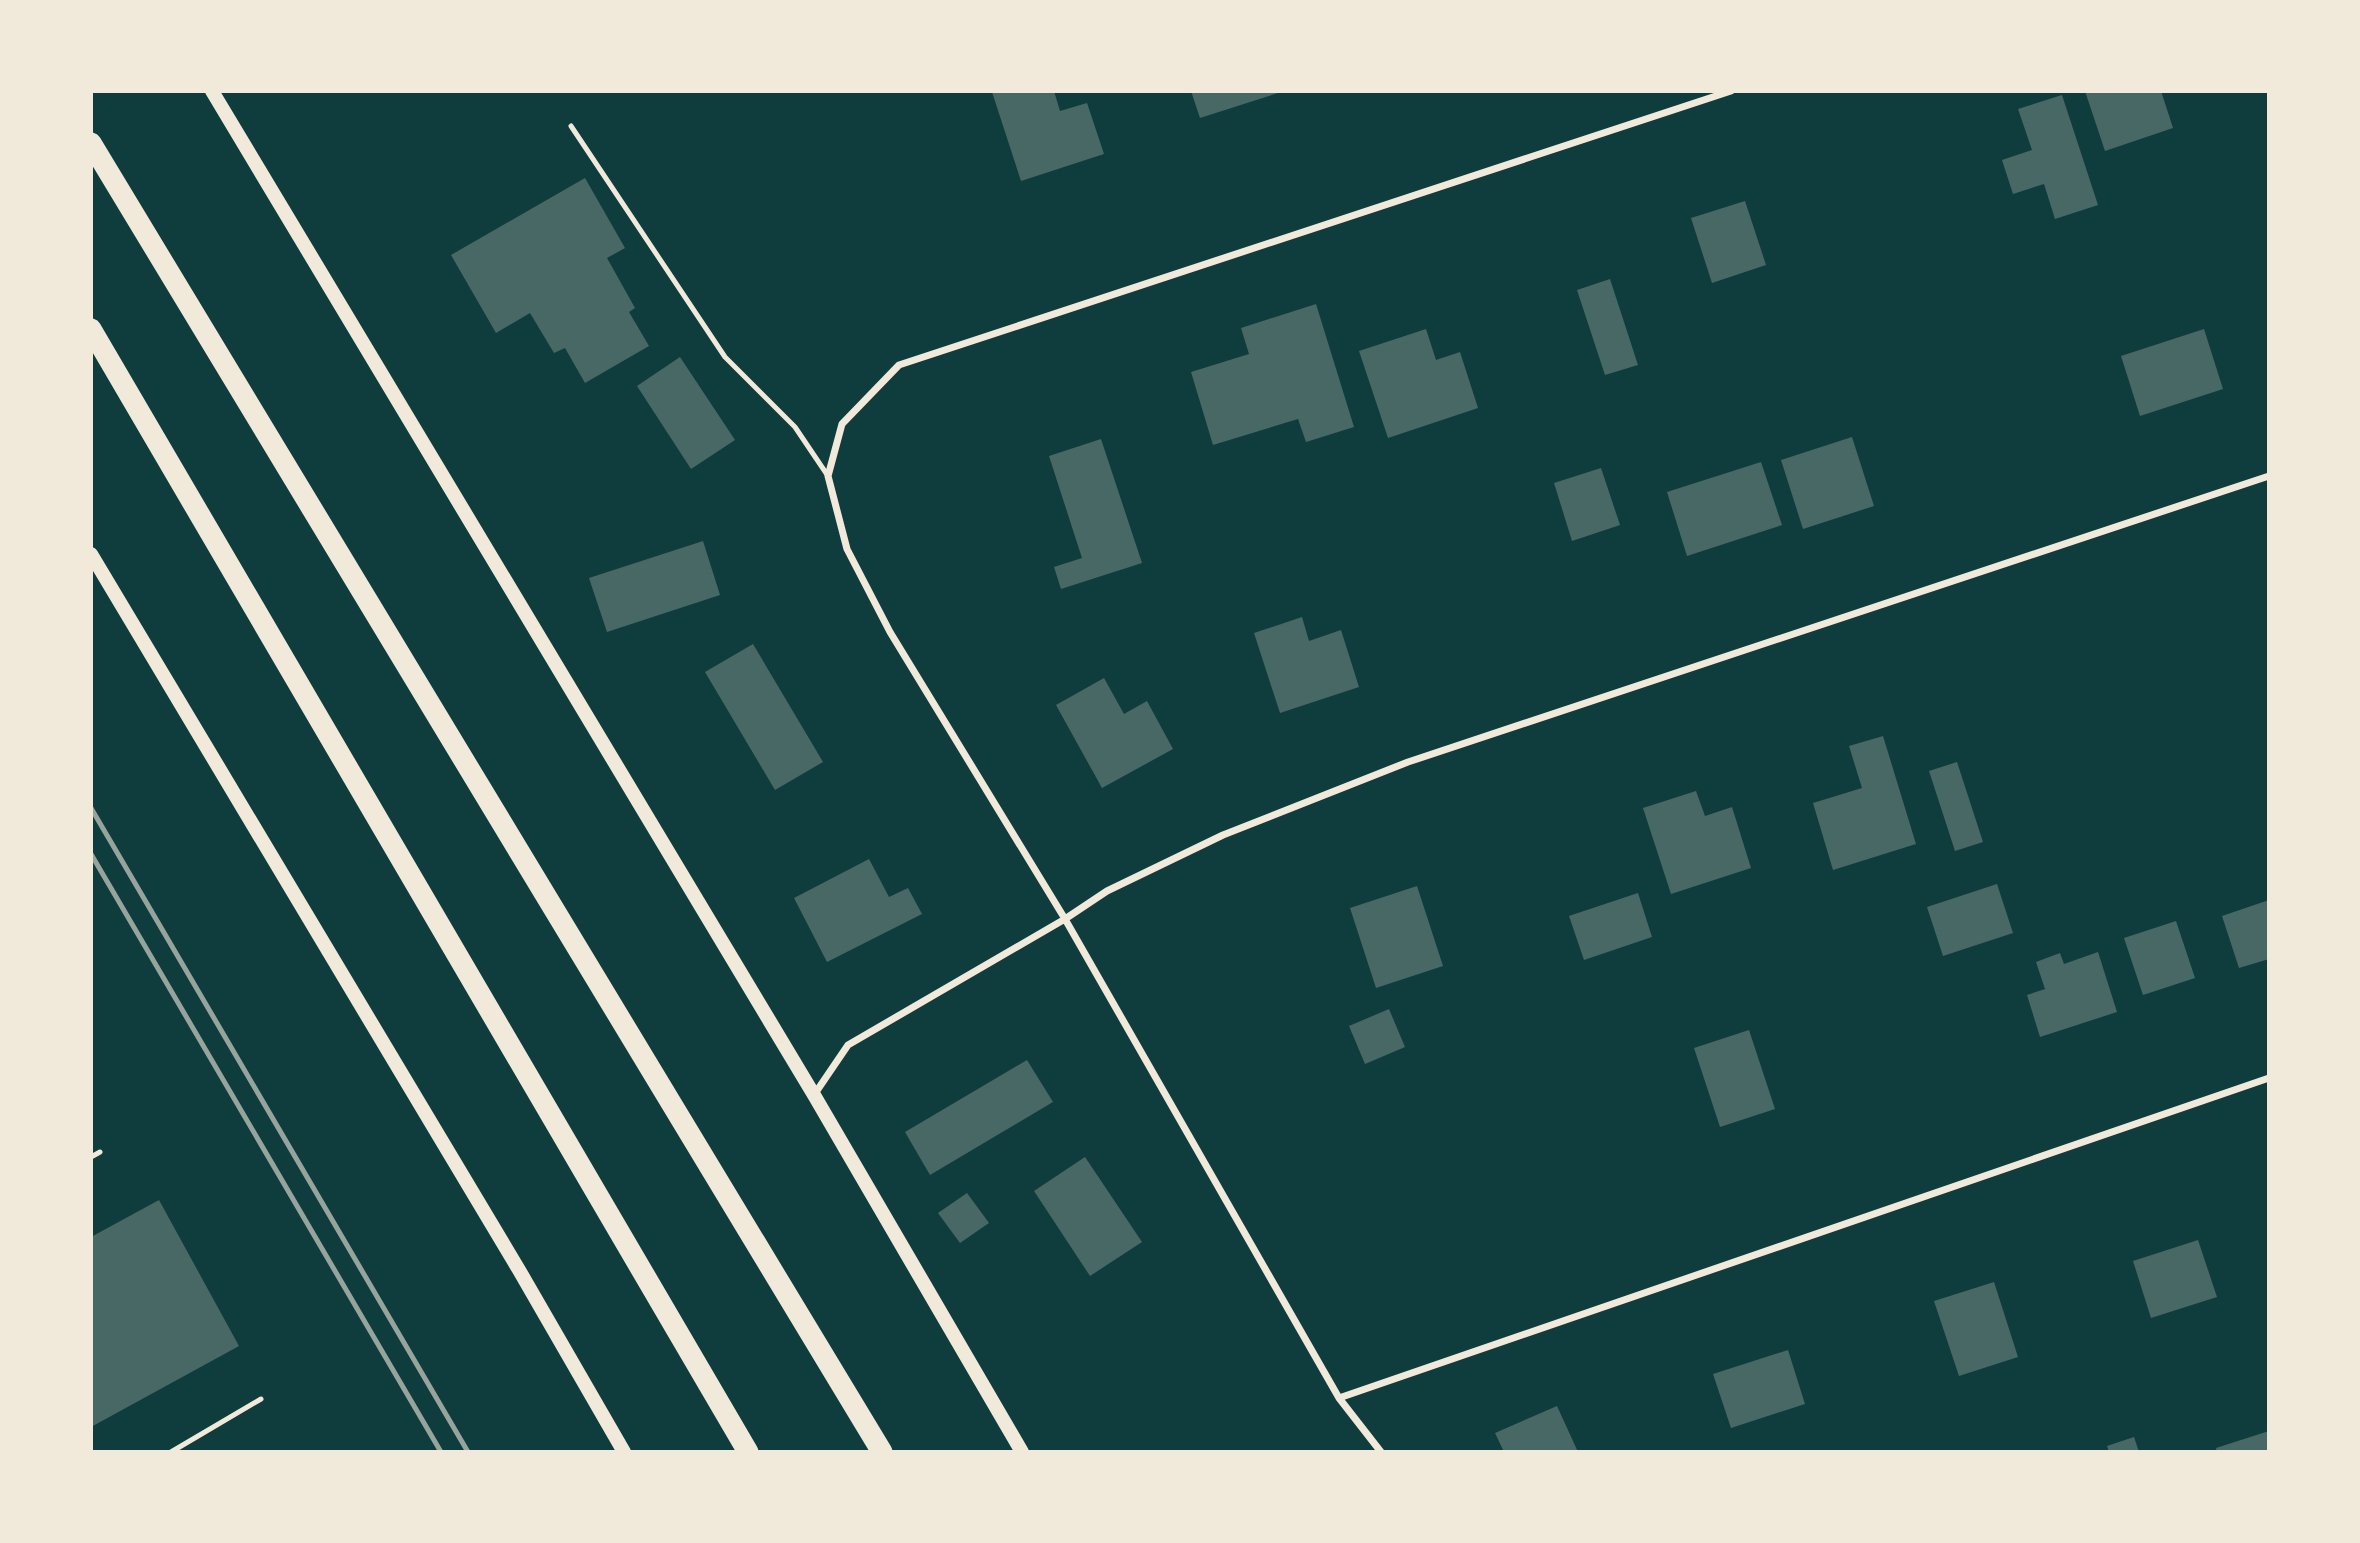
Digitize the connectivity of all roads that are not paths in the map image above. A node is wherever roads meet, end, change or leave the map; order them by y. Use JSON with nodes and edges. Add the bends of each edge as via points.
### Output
{"nodes":[{"id":1,"x":212,"y":91,"type":"edge"},
{"id":2,"x":1731,"y":91,"type":"edge"},
{"id":3,"x":572,"y":126,"type":"dead end"},
{"id":4,"x":91,"y":143,"type":"edge"},
{"id":5,"x":91,"y":329,"type":"edge"},
{"id":6,"x":828,"y":476,"type":"junction"},
{"id":7,"x":2269,"y":476,"type":"edge"},
{"id":8,"x":91,"y":554,"type":"edge"},
{"id":9,"x":1065,"y":919,"type":"junction"},
{"id":10,"x":2269,"y":1078,"type":"edge"},
{"id":11,"x":814,"y":1095,"type":"junction"},
{"id":12,"x":100,"y":1152,"type":"dead end"},
{"id":13,"x":91,"y":1157,"type":"edge"},
{"id":14,"x":1339,"y":1398,"type":"junction"},
{"id":15,"x":261,"y":1399,"type":"dead end"},
{"id":16,"x":172,"y":1452,"type":"edge"},
{"id":17,"x":624,"y":1452,"type":"edge"},
{"id":18,"x":748,"y":1452,"type":"edge"},
{"id":19,"x":882,"y":1452,"type":"edge"},
{"id":20,"x":1022,"y":1452,"type":"edge"},
{"id":21,"x":1381,"y":1452,"type":"edge"}],
"edges":[{"from":1,"to":11,"type":"main road"},
{"from":2,"to":6,"type":"street","via":[[899,365],[842,424]]},
{"from":3,"to":6,"type":"lane","via":[[725,357],[795,427]]},
{"from":4,"to":19,"type":"highway"},
{"from":5,"to":18,"type":"highway"},
{"from":6,"to":9,"type":"street","via":[[847,549],[890,632]]},
{"from":7,"to":9,"type":"street","via":[[1408,762],[1223,835],[1107,891]]},
{"from":8,"to":17,"type":"main road"},
{"from":9,"to":11,"type":"street","via":[[848,1045]]},
{"from":9,"to":14,"type":"street"},
{"from":10,"to":14,"type":"street"},
{"from":11,"to":20,"type":"main road"},
{"from":12,"to":13,"type":"lane"},
{"from":14,"to":21,"type":"street"},
{"from":15,"to":16,"type":"lane"}]}
